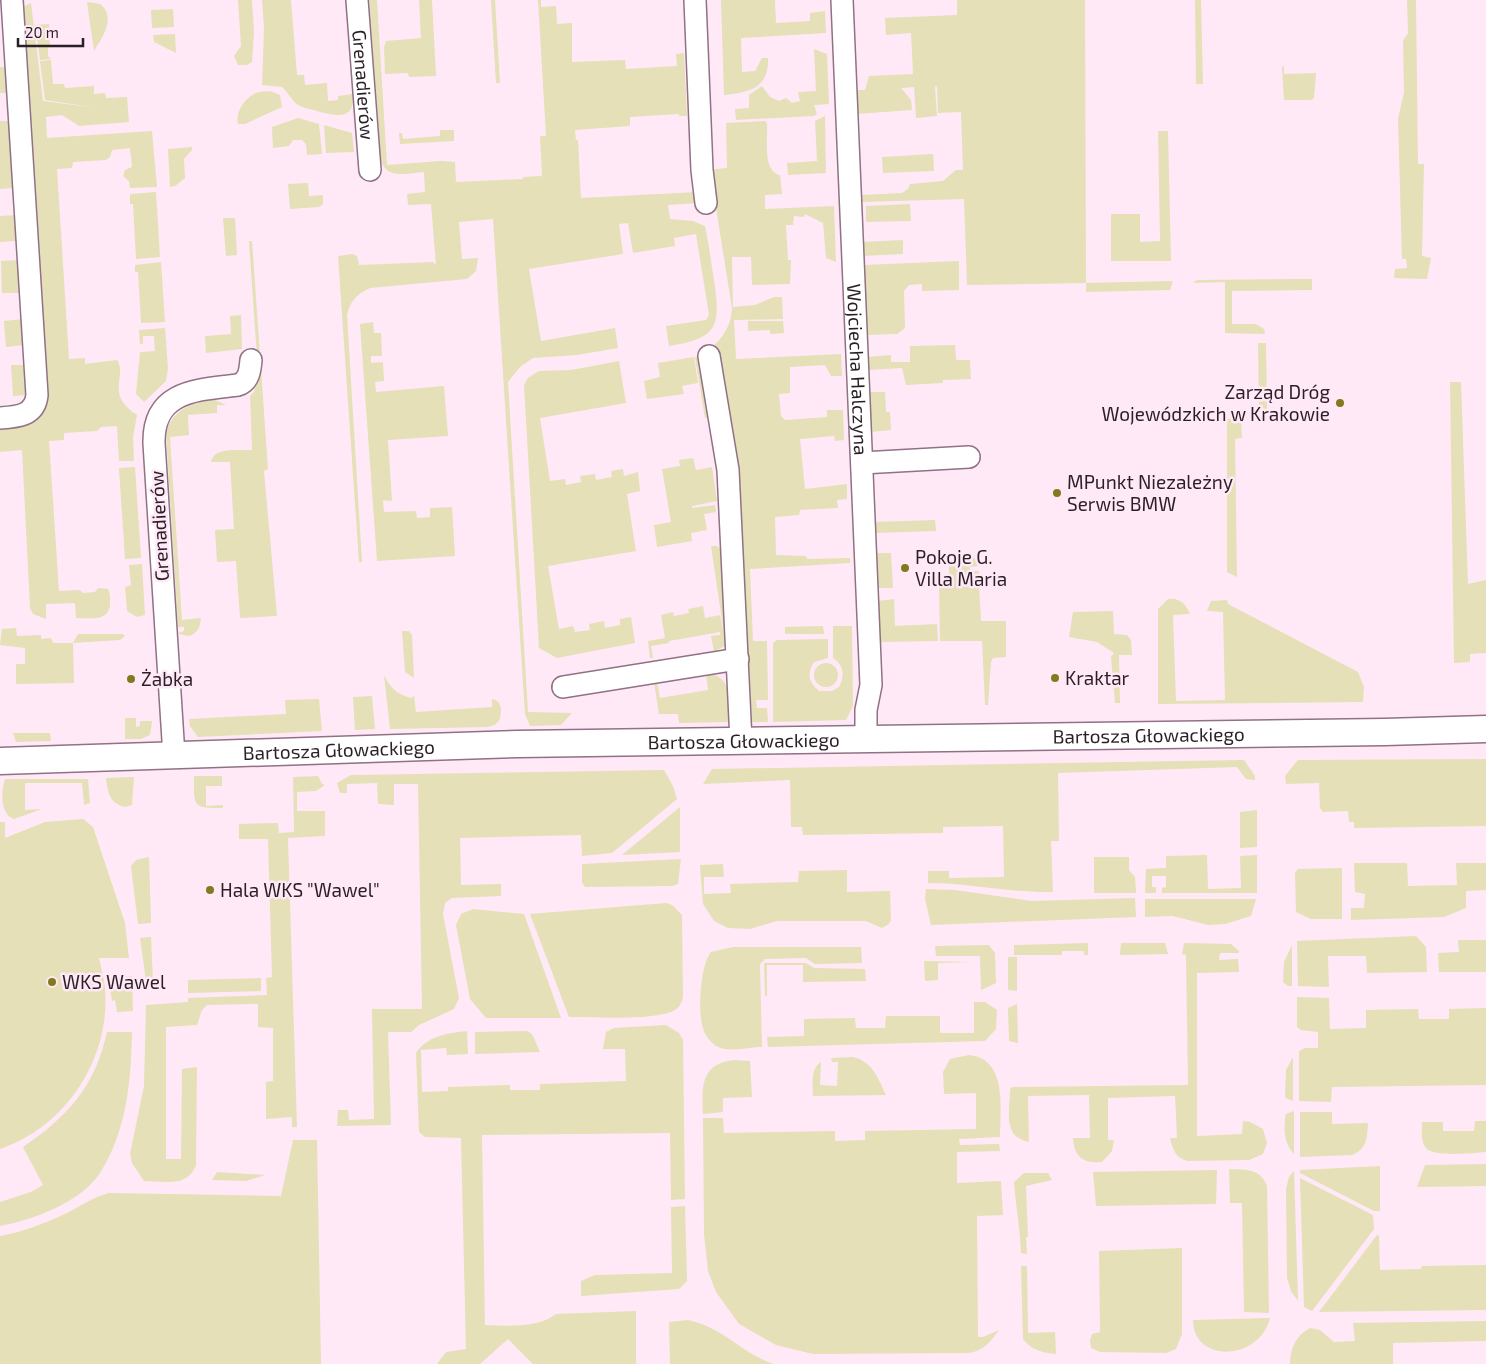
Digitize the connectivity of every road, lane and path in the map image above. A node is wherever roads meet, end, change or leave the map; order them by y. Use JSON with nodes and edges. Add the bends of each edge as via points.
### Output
{"nodes":[{"id":1,"x":12,"y":0,"type":"edge"},
{"id":2,"x":357,"y":0,"type":"edge"},
{"id":3,"x":695,"y":0,"type":"edge"},
{"id":4,"x":842,"y":0,"type":"edge"},
{"id":5,"x":370,"y":170,"type":"dead end"},
{"id":6,"x":706,"y":203,"type":"dead end"},
{"id":7,"x":709,"y":356,"type":"dead end"},
{"id":8,"x":251,"y":360,"type":"dead end"},
{"id":9,"x":0,"y":418,"type":"edge"},
{"id":10,"x":969,"y":457,"type":"dead end"},
{"id":11,"x":862,"y":463,"type":"junction"},
{"id":12,"x":738,"y":659,"type":"junction"},
{"id":13,"x":562,"y":688,"type":"dead end"},
{"id":14,"x":1486,"y":728,"type":"edge"},
{"id":15,"x":866,"y":739,"type":"junction"},
{"id":16,"x":741,"y":741,"type":"junction"},
{"id":17,"x":174,"y":756,"type":"junction"},
{"id":18,"x":0,"y":761,"type":"edge"}],
"edges":[{"from":1,"to":9,"type":"street","via":[[37,395],[35,406],[28,413]]},
{"from":2,"to":5,"type":"street","name":"Grenadierów"},
{"from":3,"to":6,"type":"street"},
{"from":4,"to":11,"type":"street","name":"Wojciecha Halczyna"},
{"from":7,"to":12,"type":"street","via":[[728,470]]},
{"from":8,"to":17,"type":"street","name":"Grenadierów","via":[[249,375],[244,382],[179,396],[168,405],[155,426]]},
{"from":10,"to":11,"type":"street"},
{"from":11,"to":15,"type":"street","name":"Wojciecha Halczyna","via":[[871,685],[866,710]]},
{"from":12,"to":13,"type":"street"},
{"from":12,"to":16,"type":"street"},
{"from":14,"to":15,"type":"street","name":"Bartosza Głowackiego"},
{"from":15,"to":16,"type":"street","name":"Bartosza Głowackiego"},
{"from":16,"to":17,"type":"street","name":"Bartosza Głowackiego"},
{"from":17,"to":18,"type":"street","name":"Bartosza Głowackiego"}]}
